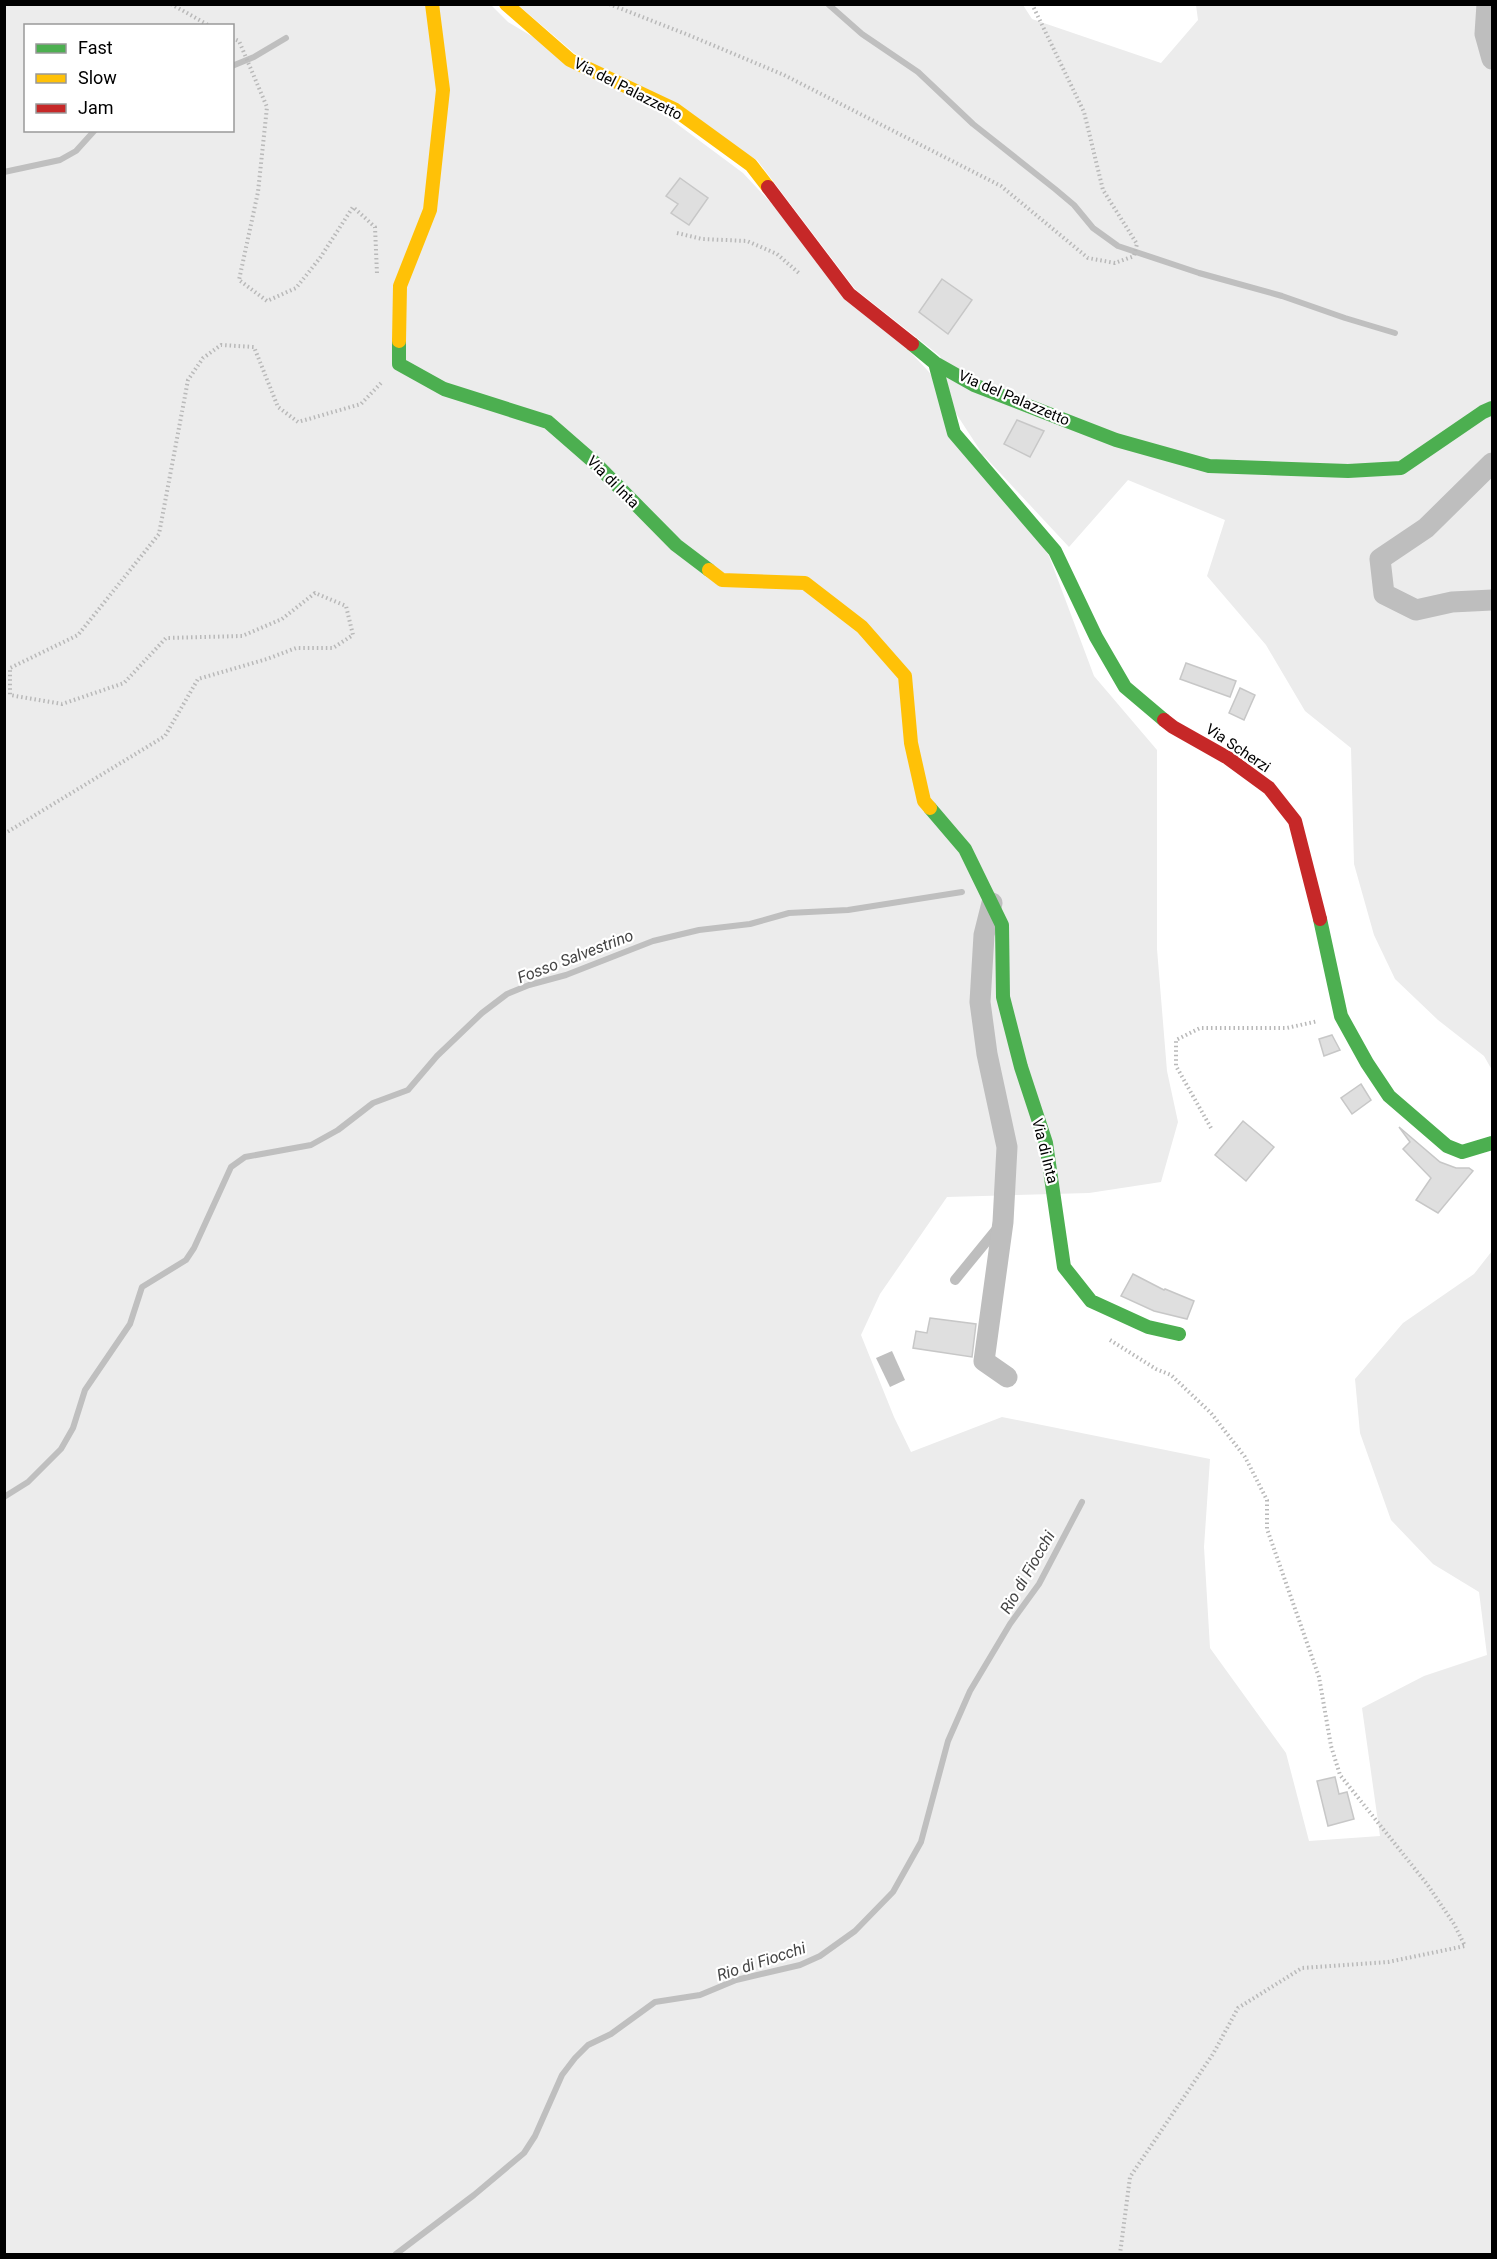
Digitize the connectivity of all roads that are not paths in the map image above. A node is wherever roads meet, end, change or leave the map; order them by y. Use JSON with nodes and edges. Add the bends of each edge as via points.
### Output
{"nodes":[{"id":1,"x":432,"y":4,"type":"edge"},
{"id":2,"x":506,"y":4,"type":"edge"},
{"id":3,"x":1487,"y":4,"type":"edge"},
{"id":4,"x":1492,"y":59,"type":"edge"},
{"id":5,"x":935,"y":363,"type":"junction"},
{"id":6,"x":1492,"y":408,"type":"edge"},
{"id":7,"x":1492,"y":462,"type":"edge"},
{"id":8,"x":1492,"y":600,"type":"edge"},
{"id":9,"x":992,"y":903,"type":"junction"},
{"id":10,"x":1492,"y":1143,"type":"edge"},
{"id":11,"x":1003,"y":1222,"type":"junction"},
{"id":12,"x":955,"y":1281,"type":"dead end"},
{"id":13,"x":1179,"y":1334,"type":"dead end"},
{"id":14,"x":1007,"y":1377,"type":"dead end"}],
"edges":[{"from":1,"to":9,"type":"street","name":"Via di Inta","via":[[443,90],[430,210],[400,286],[399,364],[444,389],[548,422],[595,463],[676,545],[722,580],[805,583],[862,627],[905,676],[910,743],[924,801],[965,849]]},
{"from":2,"to":5,"type":"street","name":"Via del Palazzetto","via":[[570,60],[675,109],[751,165],[849,294]]},
{"from":3,"to":4,"type":"street","via":[[1485,34]]},
{"from":5,"to":6,"type":"street","name":"Via del Palazzetto","via":[[974,385],[1116,440],[1209,466],[1347,471],[1401,468]]},
{"from":5,"to":10,"type":"street","name":"Via Scherzi","via":[[954,433],[1055,551],[1125,687],[1173,727],[1228,758],[1269,789],[1295,821],[1341,1016],[1389,1096],[1447,1146],[1462,1152]]},
{"from":7,"to":8,"type":"street","via":[[1426,528],[1380,559],[1384,594],[1416,610],[1452,602]]},
{"from":9,"to":11,"type":"street","via":[[984,935],[980,1002],[1006,1147]]},
{"from":9,"to":13,"type":"street","name":"Via di Inta","via":[[1002,925],[1003,997],[1046,1143],[1064,1267],[1091,1301],[1148,1326]]},
{"from":11,"to":12,"type":"lane"},
{"from":11,"to":14,"type":"street","via":[[984,1361]]}]}
